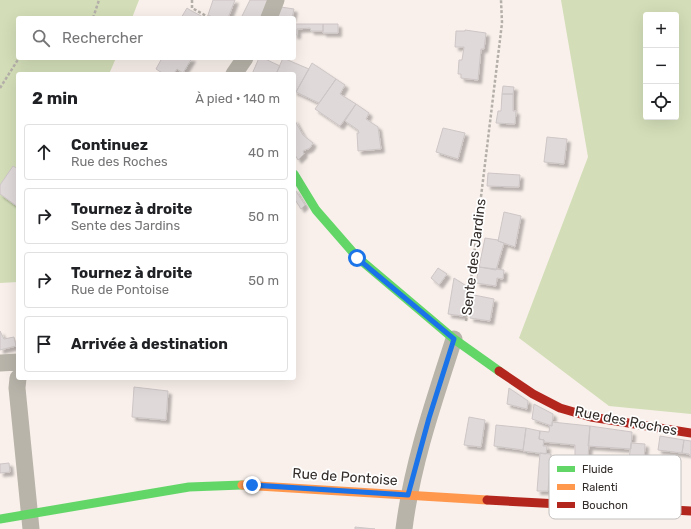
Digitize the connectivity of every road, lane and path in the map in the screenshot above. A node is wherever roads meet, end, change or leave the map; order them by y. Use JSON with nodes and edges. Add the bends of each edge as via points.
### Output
{"nodes":[{"id":1,"x":99,"y":0,"type":"edge"},
{"id":2,"x":192,"y":0,"type":"edge"},
{"id":3,"x":276,"y":0,"type":"edge"},
{"id":4,"x":502,"y":0,"type":"edge"},
{"id":5,"x":94,"y":16,"type":"edge"},
{"id":6,"x":206,"y":16,"type":"edge"},
{"id":7,"x":270,"y":16,"type":"edge"},
{"id":8,"x":18,"y":60,"type":"edge"},
{"id":9,"x":0,"y":88,"type":"edge"},
{"id":10,"x":296,"y":177,"type":"edge"},
{"id":11,"x":454,"y":339,"type":"junction"},
{"id":12,"x":16,"y":362,"type":"edge"},
{"id":13,"x":0,"y":363,"type":"edge"},
{"id":14,"x":18,"y":380,"type":"edge"},
{"id":15,"x":691,"y":433,"type":"edge"},
{"id":16,"x":408,"y":495,"type":"junction"},
{"id":17,"x":549,"y":503,"type":"edge"},
{"id":18,"x":681,"y":510,"type":"edge"},
{"id":19,"x":691,"y":511,"type":"edge"},
{"id":20,"x":0,"y":519,"type":"edge"},
{"id":21,"x":30,"y":521,"type":"edge"},
{"id":22,"x":404,"y":529,"type":"edge"}],
"edges":[{"from":1,"to":5,"type":"path"},
{"from":2,"to":6,"type":"path","via":[[192,8]]},
{"from":3,"to":7,"type":"street"},
{"from":4,"to":11,"type":"path","name":"Sente des Jardins","via":[[502,23],[465,327]]},
{"from":8,"to":9,"type":"path"},
{"from":10,"to":11,"type":"main road","name":"Rue des Roches","via":[[316,210],[357,258]]},
{"from":11,"to":15,"type":"main road","name":"Rue des Roches","via":[[533,394],[560,408],[591,417]]},
{"from":11,"to":16,"type":"street"},
{"from":12,"to":13,"type":"street"},
{"from":14,"to":21,"type":"street"},
{"from":16,"to":17,"type":"main road","name":"Rue de Pontoise"},
{"from":16,"to":21,"type":"main road","name":"Rue de Pontoise","via":[[252,485],[189,487]]},
{"from":16,"to":22,"type":"street"},
{"from":18,"to":19,"type":"main road","name":"Rue de Pontoise"},
{"from":20,"to":21,"type":"main road","name":"Rue de Pontoise"}]}
